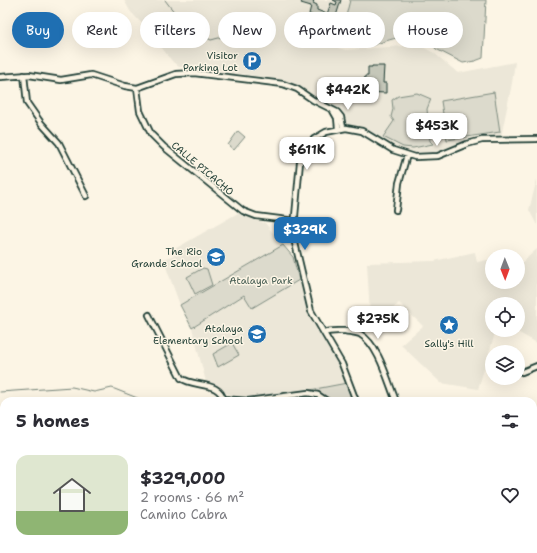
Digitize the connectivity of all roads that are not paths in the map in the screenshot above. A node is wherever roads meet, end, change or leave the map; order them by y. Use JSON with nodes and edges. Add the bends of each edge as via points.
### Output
{"nodes":[{"id":1,"x":24,"y":75,"type":"junction"},
{"id":2,"x":0,"y":77,"type":"edge"},
{"id":3,"x":137,"y":88,"type":"junction"},
{"id":4,"x":341,"y":128,"type":"junction"},
{"id":5,"x":537,"y":139,"type":"edge"},
{"id":6,"x":407,"y":156,"type":"junction"},
{"id":7,"x":86,"y":196,"type":"dead end"},
{"id":8,"x":396,"y":210,"type":"dead end"},
{"id":9,"x":295,"y":221,"type":"junction"},
{"id":10,"x":149,"y":315,"type":"dead end"},
{"id":11,"x":324,"y":333,"type":"junction"},
{"id":12,"x":537,"y":366,"type":"edge"},
{"id":13,"x":525,"y":371,"type":"edge"},
{"id":14,"x":222,"y":397,"type":"edge"},
{"id":15,"x":278,"y":397,"type":"edge"},
{"id":16,"x":321,"y":397,"type":"edge"},
{"id":17,"x":354,"y":397,"type":"edge"},
{"id":18,"x":394,"y":397,"type":"edge"}],
"edges":[{"from":1,"to":2,"type":"street"},
{"from":1,"to":3,"type":"street","via":[[60,80],[91,74]]},
{"from":1,"to":7,"type":"street","via":[[27,103],[41,124],[60,144]]},
{"from":3,"to":4,"type":"street","via":[[176,74],[194,73],[283,84],[297,89],[340,114]]},
{"from":3,"to":9,"type":"street","name":"CALLE PICACHO","via":[[144,122],[151,134],[164,147],[243,211],[256,216]]},
{"from":4,"to":6,"type":"street","via":[[362,131]]},
{"from":4,"to":9,"type":"street","via":[[320,135],[304,151],[300,162]]},
{"from":5,"to":6,"type":"street","via":[[482,140],[438,156]]},
{"from":6,"to":8,"type":"street","via":[[399,183]]},
{"from":9,"to":11,"type":"street","via":[[295,243],[308,303]]},
{"from":10,"to":14,"type":"street","via":[[181,378],[210,385]]},
{"from":11,"to":17,"type":"street","via":[[342,364]]},
{"from":11,"to":18,"type":"street","via":[[332,330],[358,333],[364,337],[379,358]]},
{"from":12,"to":13,"type":"street"},
{"from":15,"to":16,"type":"street","via":[[308,393]]}]}
